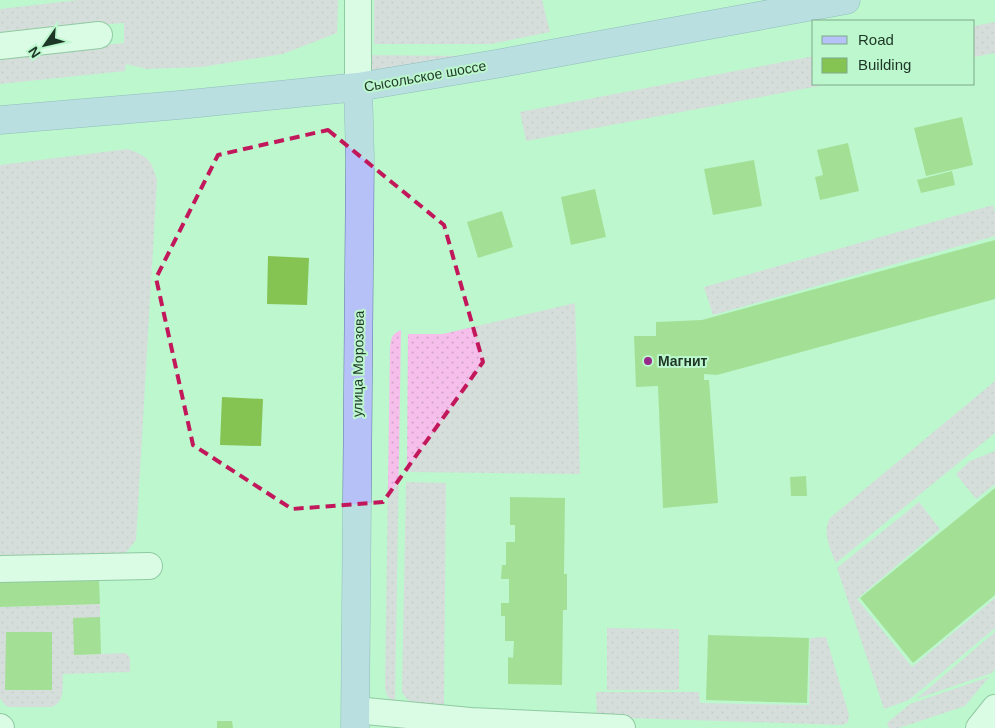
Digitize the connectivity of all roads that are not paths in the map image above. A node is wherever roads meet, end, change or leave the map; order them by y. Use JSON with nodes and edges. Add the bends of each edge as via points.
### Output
{"nodes":[{"id":1,"x":358,"y":0,"type":"edge"},
{"id":2,"x":846,"y":0,"type":"edge"},
{"id":3,"x":99,"y":35,"type":"dead end"},
{"id":4,"x":0,"y":46,"type":"edge"},
{"id":5,"x":358,"y":87,"type":"junction"},
{"id":6,"x":0,"y":120,"type":"edge"},
{"id":7,"x":149,"y":566,"type":"dead end"},
{"id":8,"x":0,"y":569,"type":"edge"},
{"id":9,"x":995,"y":708,"type":"edge"},
{"id":10,"x":355,"y":719,"type":"edge"},
{"id":11,"x":622,"y":728,"type":"edge"},
{"id":12,"x":979,"y":728,"type":"edge"}],
"edges":[{"from":1,"to":5,"type":"street","name":"улица Морозова"},
{"from":2,"to":5,"type":"main road","name":"Сысольское шоссе"},
{"from":3,"to":4,"type":"street"},
{"from":5,"to":6,"type":"main road","name":"Сысольское шоссе"},
{"from":5,"to":10,"type":"main road","name":"улица Морозова"},
{"from":7,"to":8,"type":"street"},
{"from":9,"to":12,"type":"street"},
{"from":10,"to":11,"type":"street"}]}
